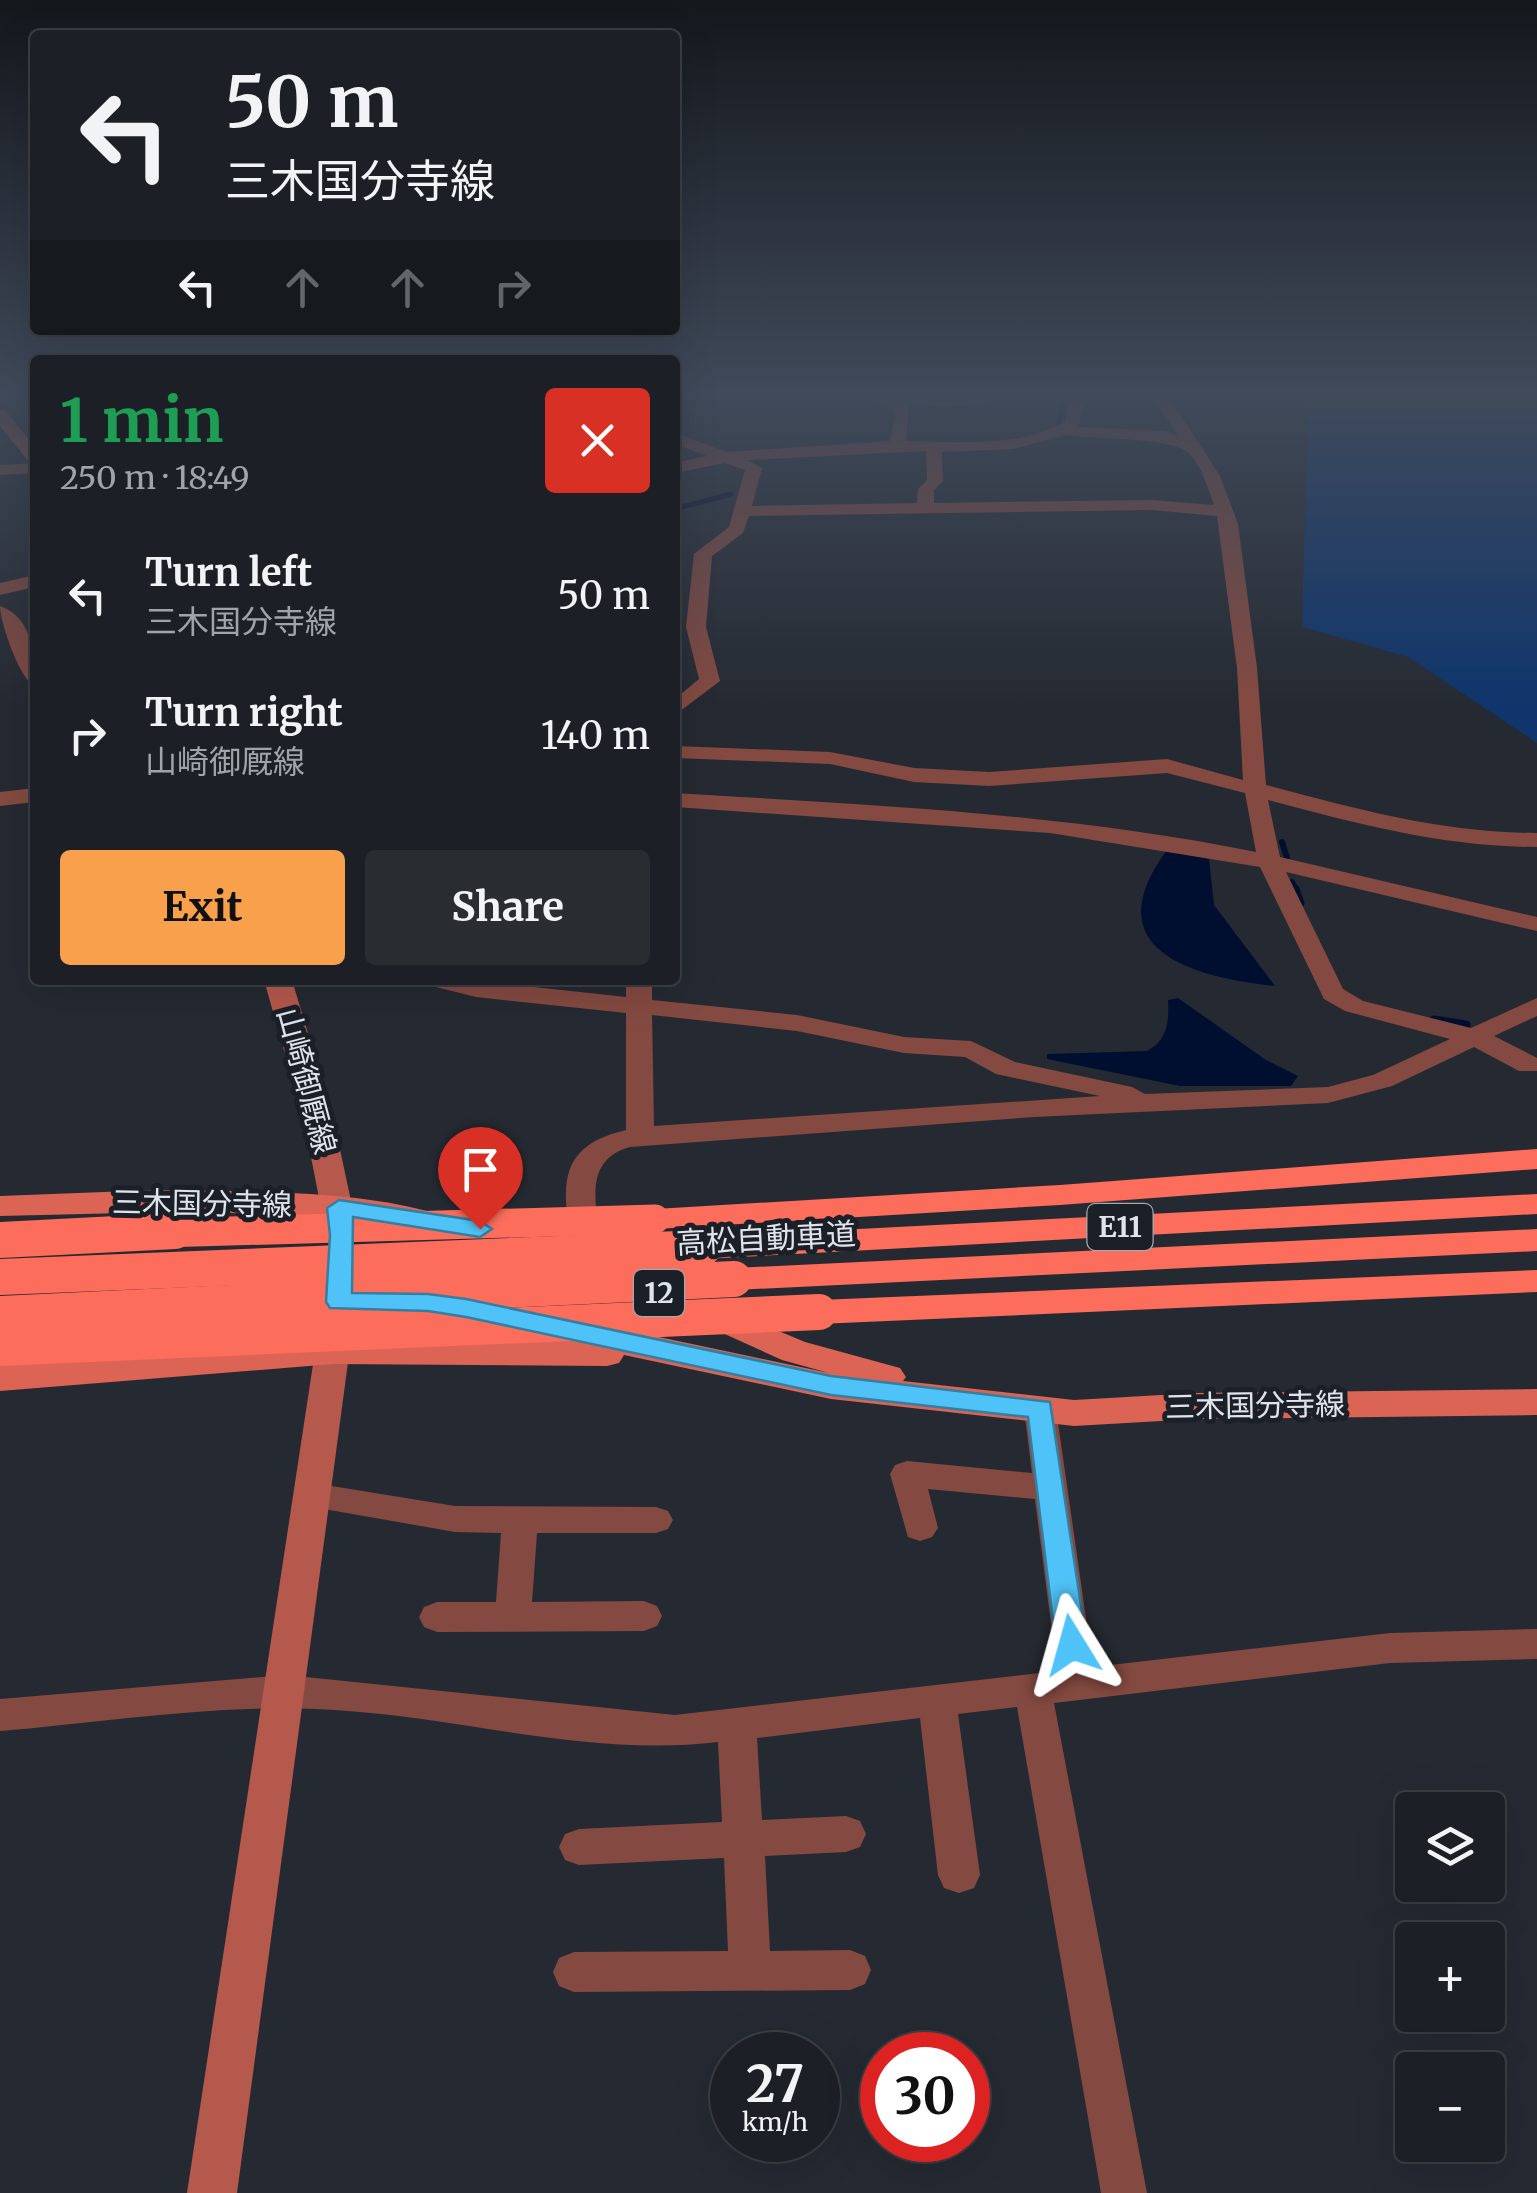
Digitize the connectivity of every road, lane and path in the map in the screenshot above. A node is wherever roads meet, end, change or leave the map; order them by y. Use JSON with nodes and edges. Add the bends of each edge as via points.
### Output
{"nodes":[{"id":1,"x":743,"y":499,"type":"edge"},
{"id":2,"x":925,"y":499,"type":"edge"},
{"id":3,"x":1221,"y":499,"type":"edge"},
{"id":4,"x":925,"y":506,"type":"junction"},
{"id":5,"x":739,"y":511,"type":"junction"},
{"id":6,"x":1225,"y":511,"type":"junction"},
{"id":7,"x":30,"y":582,"type":"edge"},
{"id":8,"x":0,"y":588,"type":"edge"},
{"id":9,"x":0,"y":612,"type":"edge"},
{"id":10,"x":30,"y":667,"type":"edge"},
{"id":11,"x":680,"y":706,"type":"edge"},
{"id":12,"x":680,"y":752,"type":"edge"},
{"id":13,"x":1255,"y":788,"type":"junction"},
{"id":14,"x":30,"y":795,"type":"edge"},
{"id":15,"x":0,"y":798,"type":"edge"},
{"id":16,"x":680,"y":800,"type":"edge"},
{"id":17,"x":1537,"y":840,"type":"edge"},
{"id":18,"x":1269,"y":861,"type":"junction"},
{"id":19,"x":1537,"y":924,"type":"edge"},
{"id":20,"x":279,"y":985,"type":"edge"},
{"id":21,"x":459,"y":985,"type":"edge"},
{"id":22,"x":640,"y":992,"type":"edge"},
{"id":23,"x":1537,"y":1006,"type":"edge"},
{"id":24,"x":1474,"y":1037,"type":"junction"},
{"id":25,"x":1529,"y":1064,"type":"dead end"},
{"id":26,"x":1134,"y":1102,"type":"junction"},
{"id":27,"x":640,"y":1138,"type":"junction"},
{"id":28,"x":1537,"y":1159,"type":"edge"},
{"id":29,"x":1537,"y":1204,"type":"edge"},
{"id":30,"x":0,"y":1206,"type":"edge"},
{"id":31,"x":339,"y":1208,"type":"junction"},
{"id":32,"x":0,"y":1240,"type":"edge"},
{"id":33,"x":1537,"y":1240,"type":"edge"},
{"id":34,"x":590,"y":1266,"type":"junction"},
{"id":35,"x":0,"y":1277,"type":"edge"},
{"id":36,"x":1537,"y":1281,"type":"edge"},
{"id":37,"x":339,"y":1302,"type":"junction"},
{"id":38,"x":0,"y":1314,"type":"edge"},
{"id":39,"x":0,"y":1330,"type":"edge"},
{"id":40,"x":0,"y":1348,"type":"edge"},
{"id":41,"x":333,"y":1352,"type":"junction"},
{"id":42,"x":710,"y":1363,"type":"junction"},
{"id":43,"x":0,"y":1378,"type":"edge"},
{"id":44,"x":973,"y":1400,"type":"junction"},
{"id":45,"x":1537,"y":1402,"type":"edge"},
{"id":46,"x":1040,"y":1408,"type":"junction"},
{"id":47,"x":1050,"y":1488,"type":"junction"},
{"id":48,"x":313,"y":1496,"type":"junction"},
{"id":49,"x":520,"y":1519,"type":"junction"},
{"id":50,"x":656,"y":1520,"type":"dead end"},
{"id":51,"x":920,"y":1528,"type":"dead end"},
{"id":52,"x":644,"y":1616,"type":"dead end"},
{"id":53,"x":513,"y":1617,"type":"junction"},
{"id":54,"x":437,"y":1618,"type":"dead end"},
{"id":55,"x":1537,"y":1644,"type":"edge"},
{"id":56,"x":1077,"y":1684,"type":"junction"},
{"id":57,"x":1033,"y":1690,"type":"junction"},
{"id":58,"x":286,"y":1692,"type":"junction"},
{"id":59,"x":937,"y":1701,"type":"junction"},
{"id":60,"x":0,"y":1715,"type":"edge"},
{"id":61,"x":737,"y":1723,"type":"junction"},
{"id":62,"x":846,"y":1834,"type":"dead end"},
{"id":63,"x":741,"y":1840,"type":"junction"},
{"id":64,"x":579,"y":1847,"type":"dead end"},
{"id":65,"x":959,"y":1875,"type":"dead end"},
{"id":66,"x":850,"y":1970,"type":"dead end"},
{"id":67,"x":574,"y":1972,"type":"dead end"},
{"id":68,"x":750,"y":1972,"type":"junction"},
{"id":69,"x":212,"y":2193,"type":"edge"},
{"id":70,"x":1124,"y":2193,"type":"edge"}],
"edges":[{"from":1,"to":5,"type":"street"},
{"from":2,"to":4,"type":"street"},
{"from":3,"to":6,"type":"street"},
{"from":4,"to":5,"type":"street"},
{"from":4,"to":6,"type":"street"},
{"from":5,"to":11,"type":"street","via":[[737,528],[703,554],[696,627],[710,682]]},
{"from":6,"to":13,"type":"street"},
{"from":7,"to":8,"type":"street"},
{"from":9,"to":10,"type":"street","via":[[12,621]]},
{"from":12,"to":13,"type":"street","via":[[830,758],[914,774],[989,778],[1167,766]]},
{"from":13,"to":17,"type":"street","via":[[1378,822],[1477,840]]},
{"from":13,"to":18,"type":"street"},
{"from":14,"to":15,"type":"street"},
{"from":16,"to":18,"type":"street","via":[[1054,827]]},
{"from":18,"to":19,"type":"street"},
{"from":18,"to":24,"type":"street","via":[[1334,994],[1376,1013]]},
{"from":20,"to":31,"type":"main road","name":"山崎御厩線"},
{"from":21,"to":22,"type":"street"},
{"from":22,"to":26,"type":"street","via":[[672,1012],[971,1049],[1006,1068],[1131,1093]]},
{"from":22,"to":27,"type":"street"},
{"from":23,"to":24,"type":"street"},
{"from":24,"to":25,"type":"street"},
{"from":24,"to":26,"type":"street","via":[[1391,1076],[1332,1094]]},
{"from":26,"to":27,"type":"street"},
{"from":27,"to":34,"type":"street","via":[[604,1145],[586,1161],[580,1181]]},
{"from":28,"to":32,"type":"highway","bridge":true,"via":[[655,1220]]},
{"from":29,"to":35,"type":"highway","name":"高松自動車道","number":"E11","bridge":true},
{"from":30,"to":31,"type":"main road","name":"三木国分寺線","number":"12","via":[[162,1201]]},
{"from":31,"to":34,"type":"main road","name":"三木国分寺線","number":"12","via":[[514,1236]]},
{"from":31,"to":37,"type":"main road","name":"山崎御厩線"},
{"from":33,"to":38,"type":"highway","name":"高松自動車道","number":"E11","bridge":true},
{"from":34,"to":44,"type":"main road","name":"三木国分寺線","number":"12","via":[[794,1351]]},
{"from":36,"to":40,"type":"highway","bridge":true},
{"from":37,"to":39,"type":"main road","name":"三木国分寺線","number":"12"},
{"from":37,"to":41,"type":"main road","name":"山崎御厩線"},
{"from":37,"to":42,"type":"main road","name":"三木国分寺線","number":"12","via":[[428,1302],[504,1314]]},
{"from":41,"to":42,"type":"main road","via":[[570,1351]]},
{"from":41,"to":43,"type":"main road"},
{"from":41,"to":48,"type":"main road","name":"山崎御厩線"},
{"from":42,"to":44,"type":"main road","name":"三木国分寺線","number":"12","via":[[831,1386]]},
{"from":44,"to":46,"type":"main road","name":"三木国分寺線","number":"12"},
{"from":45,"to":46,"type":"main road","name":"三木国分寺線","number":"12","via":[[1074,1413]]},
{"from":46,"to":47,"type":"street"},
{"from":47,"to":51,"type":"street","via":[[907,1474]]},
{"from":47,"to":56,"type":"street"},
{"from":48,"to":49,"type":"street","via":[[455,1519]]},
{"from":48,"to":58,"type":"main road","name":"山崎御厩線"},
{"from":49,"to":50,"type":"street"},
{"from":49,"to":53,"type":"street"},
{"from":52,"to":53,"type":"street"},
{"from":53,"to":54,"type":"street"},
{"from":55,"to":56,"type":"street","via":[[1390,1648]]},
{"from":56,"to":57,"type":"street"},
{"from":57,"to":59,"type":"street"},
{"from":57,"to":70,"type":"street"},
{"from":58,"to":60,"type":"street"},
{"from":58,"to":61,"type":"street","via":[[675,1731]]},
{"from":58,"to":69,"type":"main road","name":"山崎御厩線"},
{"from":59,"to":61,"type":"street"},
{"from":59,"to":65,"type":"street"},
{"from":61,"to":63,"type":"street"},
{"from":62,"to":63,"type":"street"},
{"from":63,"to":64,"type":"street"},
{"from":63,"to":68,"type":"street","via":[[748,1863]]},
{"from":66,"to":68,"type":"street"},
{"from":67,"to":68,"type":"street"}]}
